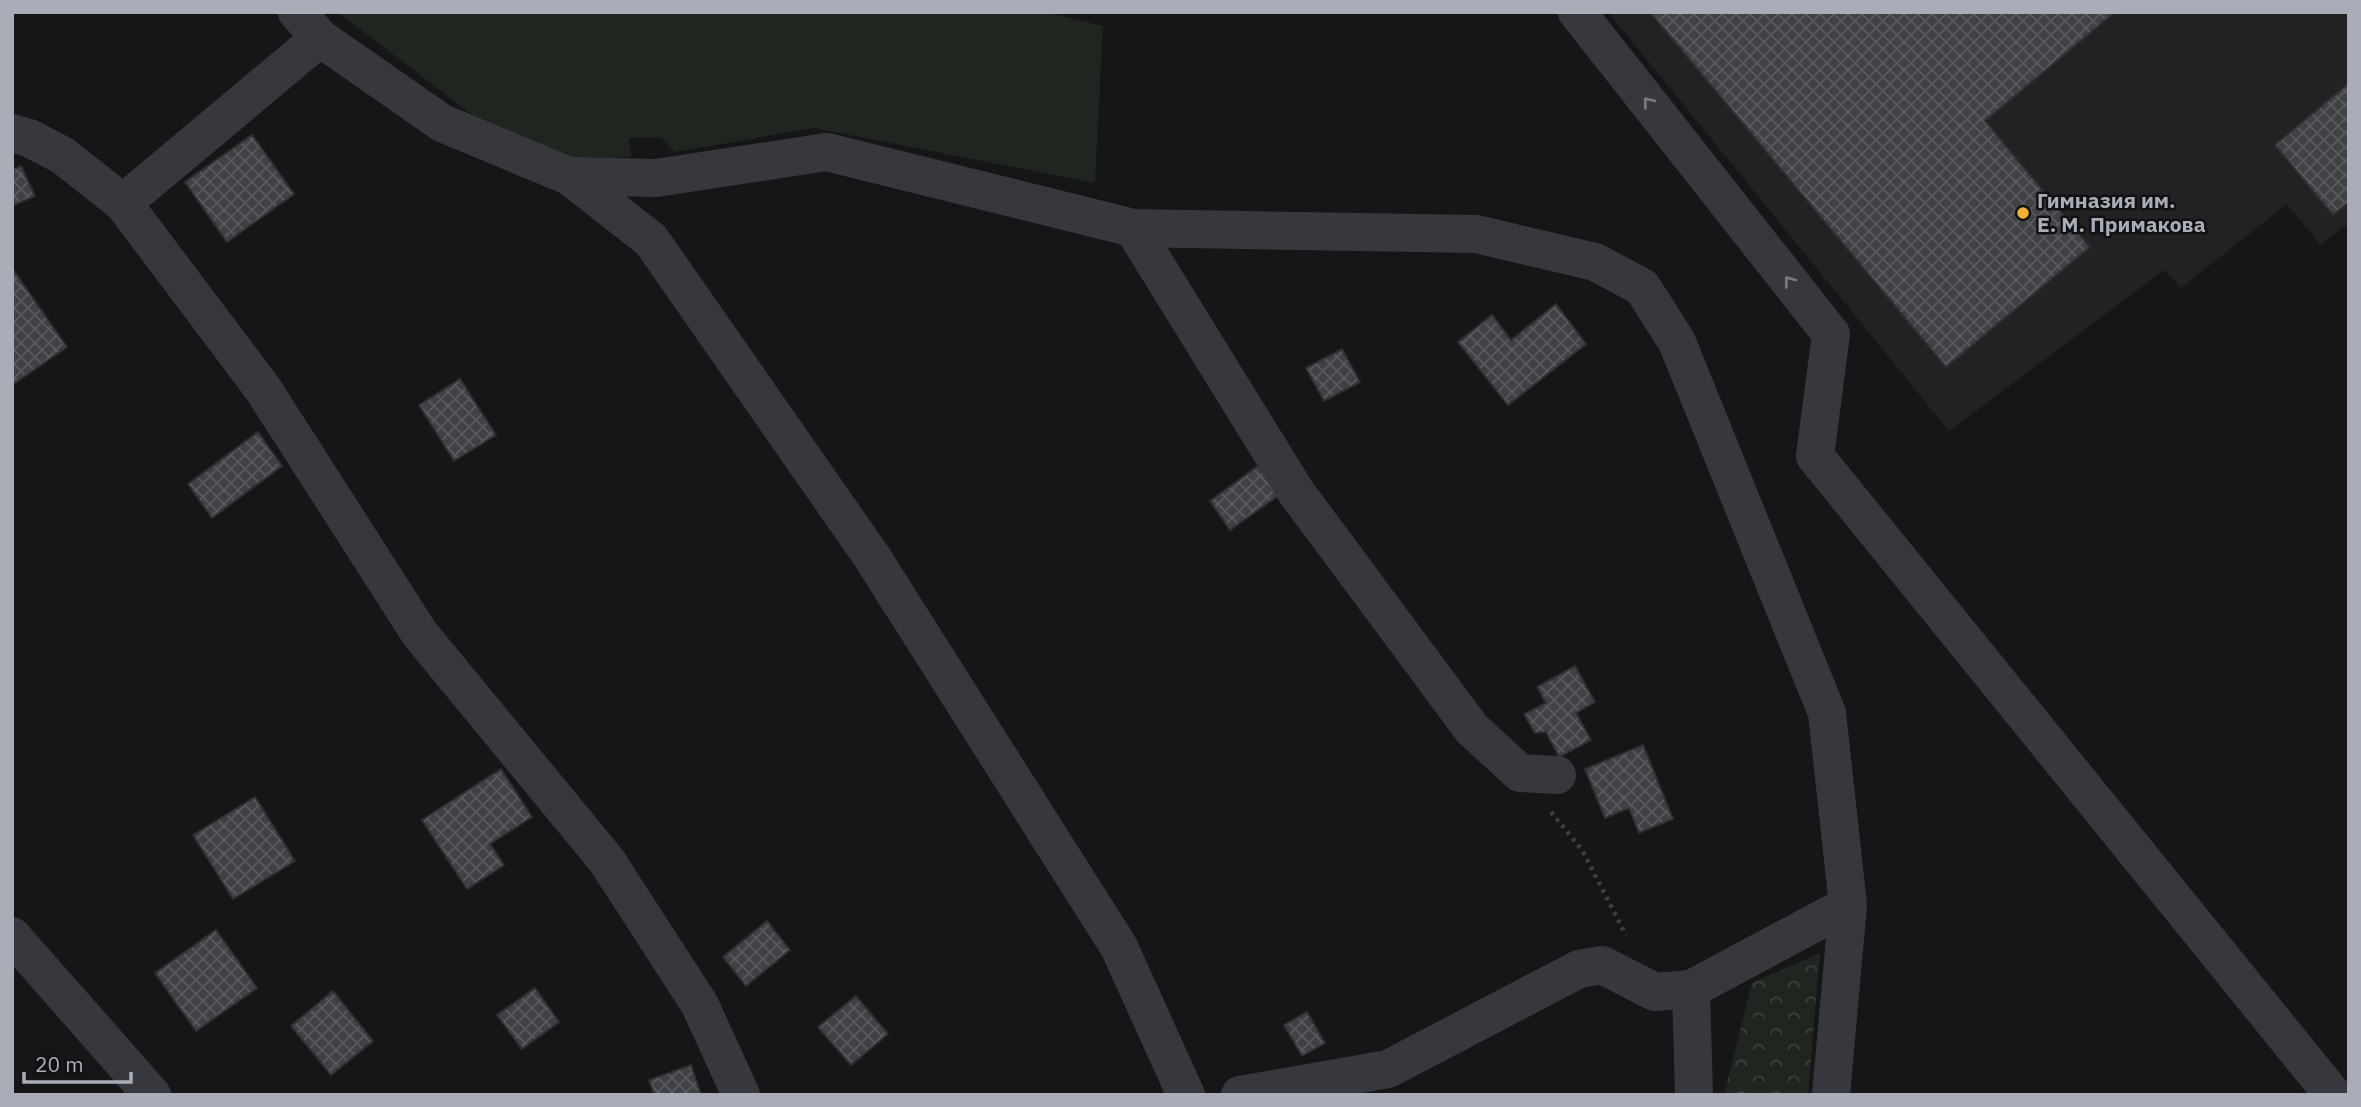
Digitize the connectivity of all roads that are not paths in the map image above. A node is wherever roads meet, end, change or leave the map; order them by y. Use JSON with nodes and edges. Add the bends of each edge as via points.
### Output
{"nodes":[{"id":1,"x":1577,"y":12,"type":"edge"},
{"id":2,"x":308,"y":25,"type":"edge"},
{"id":3,"x":12,"y":133,"type":"edge"},
{"id":4,"x":569,"y":176,"type":"junction"},
{"id":5,"x":123,"y":203,"type":"junction"},
{"id":6,"x":1133,"y":228,"type":"junction"},
{"id":7,"x":1538,"y":774,"type":"road end"},
{"id":8,"x":1848,"y":905,"type":"junction"},
{"id":9,"x":12,"y":936,"type":"edge"},
{"id":10,"x":1673,"y":990,"type":"junction"},
{"id":11,"x":152,"y":1095,"type":"edge"},
{"id":12,"x":741,"y":1095,"type":"edge"},
{"id":13,"x":1186,"y":1095,"type":"edge"},
{"id":14,"x":1240,"y":1095,"type":"edge"},
{"id":15,"x":1694,"y":1095,"type":"edge"},
{"id":16,"x":1831,"y":1095,"type":"edge"},
{"id":17,"x":2333,"y":1095,"type":"edge"}],
"edges":[{"from":17,"to":1,"type":"street","one_way":true,"via":[[1815,456],[1831,334]]},
{"from":2,"to":4,"type":"street","via":[[442,123]]},
{"from":2,"to":5,"type":"street"},
{"from":3,"to":5,"type":"street","via":[[62,155]]},
{"from":4,"to":6,"type":"street","via":[[656,178],[827,152]]},
{"from":4,"to":13,"type":"street","via":[[651,240],[872,557],[1119,947]]},
{"from":5,"to":12,"type":"street","via":[[262,389],[420,634],[607,861],[700,1005]]},
{"from":6,"to":7,"type":"street","via":[[1296,492],[1472,729]]},
{"from":6,"to":8,"type":"street","via":[[1476,234],[1595,262],[1642,288],[1677,342],[1827,713]]},
{"from":8,"to":10,"type":"street"},
{"from":8,"to":16,"type":"street"},
{"from":9,"to":11,"type":"street"},
{"from":10,"to":14,"type":"street","via":[[1602,965],[1578,969],[1388,1069]]},
{"from":10,"to":15,"type":"street"}]}
